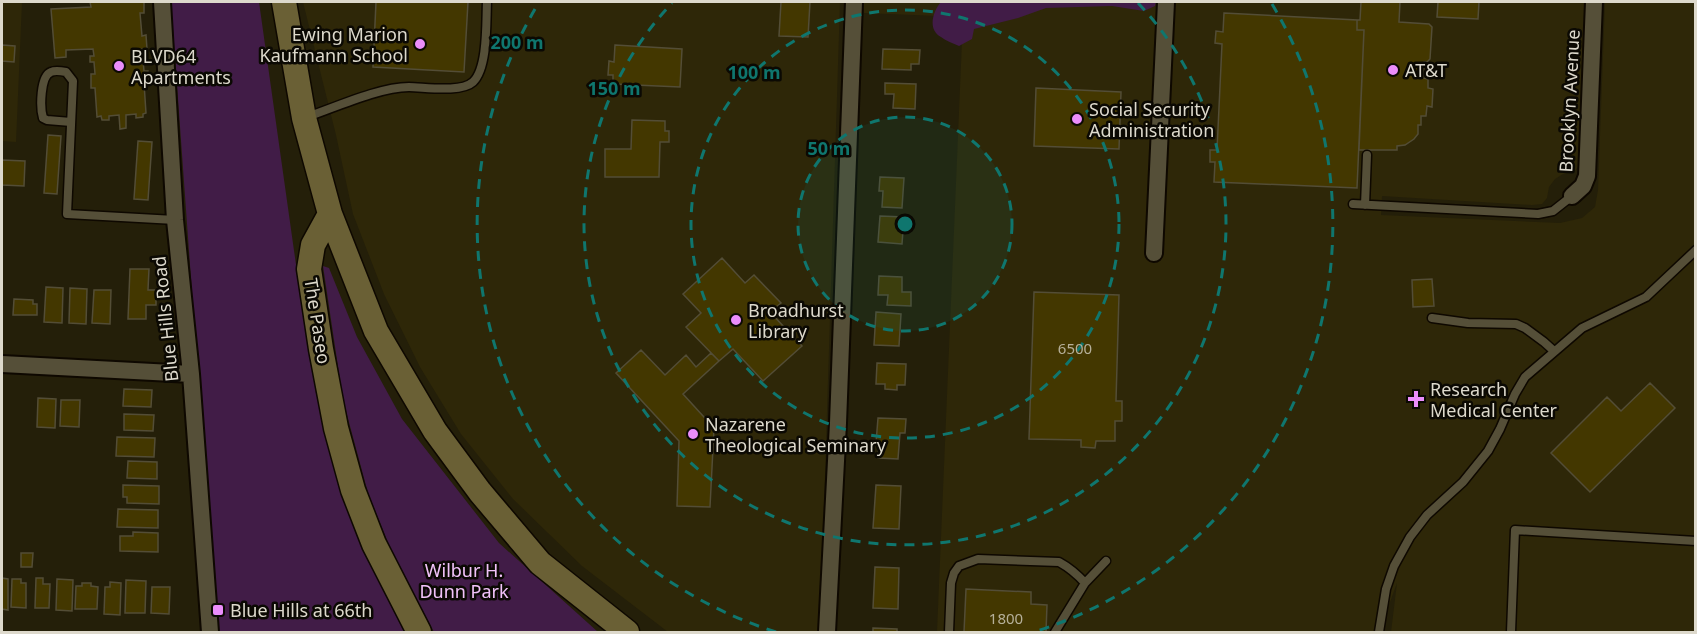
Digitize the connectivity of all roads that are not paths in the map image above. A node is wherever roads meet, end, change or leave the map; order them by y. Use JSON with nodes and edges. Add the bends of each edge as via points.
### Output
{"nodes":[{"id":1,"x":162,"y":2,"type":"edge"},
{"id":2,"x":284,"y":2,"type":"edge"},
{"id":3,"x":487,"y":2,"type":"edge"},
{"id":4,"x":854,"y":2,"type":"edge"},
{"id":5,"x":1166,"y":2,"type":"edge"},
{"id":6,"x":1594,"y":2,"type":"edge"},
{"id":7,"x":304,"y":118,"type":"junction"},
{"id":8,"x":71,"y":122,"type":"junction"},
{"id":9,"x":1367,"y":155,"type":"dead end"},
{"id":10,"x":1572,"y":196,"type":"joint"},
{"id":11,"x":1353,"y":204,"type":"dead end"},
{"id":12,"x":1365,"y":205,"type":"junction"},
{"id":13,"x":330,"y":214,"type":"junction"},
{"id":14,"x":175,"y":220,"type":"junction"},
{"id":15,"x":1695,"y":250,"type":"edge"},
{"id":16,"x":1154,"y":254,"type":"dead end"},
{"id":17,"x":1432,"y":318,"type":"dead end"},
{"id":18,"x":1554,"y":351,"type":"junction"},
{"id":19,"x":2,"y":364,"type":"edge"},
{"id":20,"x":191,"y":374,"type":"junction"},
{"id":21,"x":1695,"y":541,"type":"edge"},
{"id":22,"x":1106,"y":561,"type":"dead end"},
{"id":23,"x":1085,"y":583,"type":"junction"},
{"id":24,"x":210,"y":633,"type":"edge"},
{"id":25,"x":419,"y":633,"type":"edge"},
{"id":26,"x":627,"y":633,"type":"edge"},
{"id":27,"x":827,"y":633,"type":"edge"},
{"id":28,"x":949,"y":633,"type":"edge"},
{"id":29,"x":1055,"y":633,"type":"edge"},
{"id":30,"x":1379,"y":633,"type":"edge"},
{"id":31,"x":1510,"y":633,"type":"edge"}],
"edges":[{"from":1,"to":14,"type":"street","name":"Blue Hills Road"},
{"from":2,"to":7,"type":"main road"},
{"from":3,"to":7,"type":"lane","via":[[482,62],[472,83],[454,88],[398,88]]},
{"from":4,"to":27,"type":"street"},
{"from":5,"to":16,"type":"street"},
{"from":6,"to":10,"type":"street","name":"Brooklyn Avenue","via":[[1587,176]]},
{"from":7,"to":13,"type":"main road"},
{"from":8,"to":8,"type":"lane","via":[[73,81],[66,72],[51,72],[43,85],[43,118]]},
{"from":8,"to":14,"type":"lane","via":[[67,214]]},
{"from":9,"to":12,"type":"lane"},
{"from":10,"to":12,"type":"lane","via":[[1553,211],[1538,214]]},
{"from":11,"to":12,"type":"lane"},
{"from":13,"to":25,"type":"main road","name":"The Paseo","via":[[313,245],[309,269],[336,428],[353,490],[374,544]]},
{"from":13,"to":26,"type":"main road","via":[[376,331],[435,431],[540,563]]},
{"from":14,"to":20,"type":"street","name":"Blue Hills Road"},
{"from":15,"to":18,"type":"lane","via":[[1646,297],[1582,328]]},
{"from":17,"to":18,"type":"lane","via":[[1516,324]]},
{"from":18,"to":30,"type":"lane","via":[[1515,393],[1488,451],[1410,537],[1386,589]]},
{"from":19,"to":20,"type":"street"},
{"from":20,"to":24,"type":"street","name":"Blue Hills Road"},
{"from":21,"to":31,"type":"lane","via":[[1515,530]]},
{"from":22,"to":23,"type":"lane"},
{"from":23,"to":28,"type":"lane","via":[[1059,562],[969,562],[959,566],[951,583]]},
{"from":23,"to":29,"type":"lane"}]}
